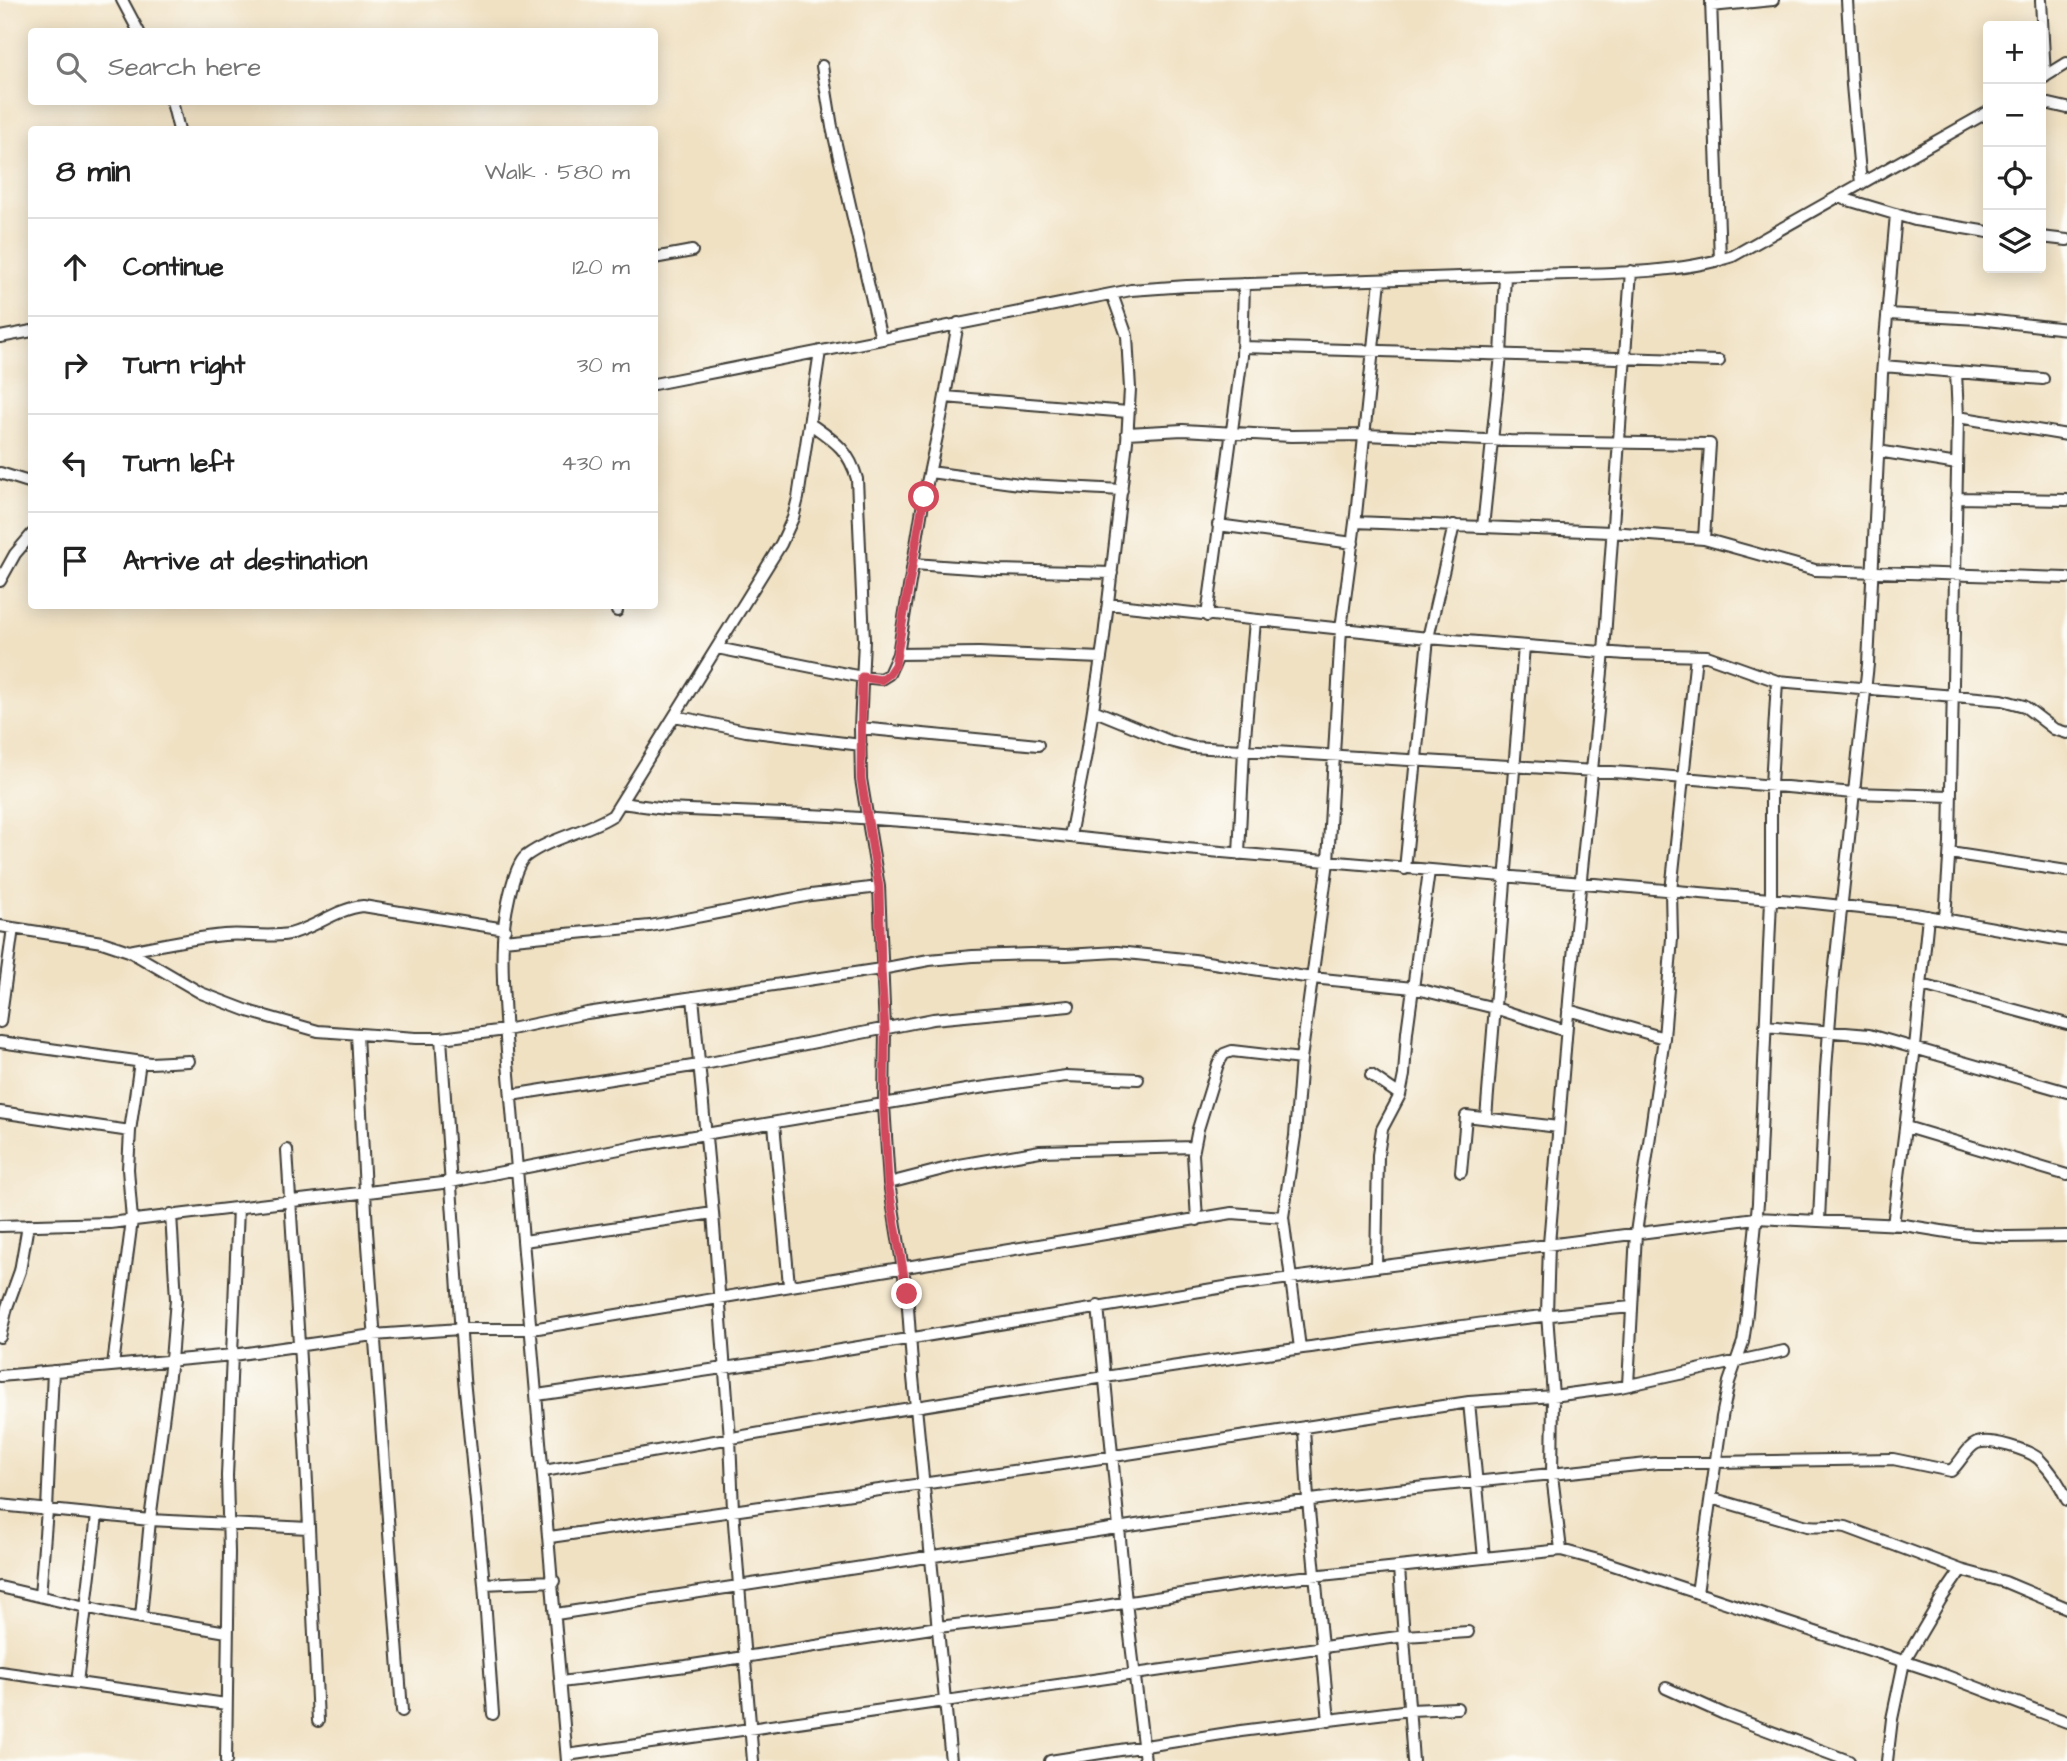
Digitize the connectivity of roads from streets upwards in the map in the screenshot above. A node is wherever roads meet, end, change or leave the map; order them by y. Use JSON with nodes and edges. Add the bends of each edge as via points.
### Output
{"nodes":[{"id":1,"x":122,"y":0,"type":"edge"},
{"id":2,"x":1773,"y":0,"type":"edge"},
{"id":3,"x":1847,"y":0,"type":"edge"},
{"id":4,"x":2041,"y":0,"type":"edge"},
{"id":5,"x":1711,"y":3,"type":"edge"},
{"id":6,"x":2042,"y":21,"type":"edge"},
{"id":7,"x":137,"y":28,"type":"edge"},
{"id":8,"x":2067,"y":63,"type":"edge"},
{"id":9,"x":822,"y":66,"type":"dead end"},
{"id":10,"x":2046,"y":76,"type":"edge"},
{"id":11,"x":2046,"y":103,"type":"edge"},
{"id":12,"x":173,"y":105,"type":"edge"},
{"id":13,"x":2067,"y":108,"type":"edge"},
{"id":14,"x":1983,"y":115,"type":"edge"},
{"id":15,"x":178,"y":126,"type":"edge"},
{"id":16,"x":1861,"y":184,"type":"junction"},
{"id":17,"x":1838,"y":197,"type":"junction"},
{"id":18,"x":1896,"y":215,"type":"junction"},
{"id":19,"x":1983,"y":231,"type":"edge"},
{"id":20,"x":2046,"y":238,"type":"edge"},
{"id":21,"x":2067,"y":240,"type":"edge"},
{"id":22,"x":692,"y":251,"type":"dead end"},
{"id":23,"x":658,"y":257,"type":"edge"},
{"id":24,"x":1720,"y":260,"type":"junction"},
{"id":25,"x":1631,"y":271,"type":"junction"},
{"id":26,"x":1505,"y":276,"type":"junction"},
{"id":27,"x":1380,"y":280,"type":"junction"},
{"id":28,"x":1244,"y":284,"type":"junction"},
{"id":29,"x":1112,"y":293,"type":"junction"},
{"id":30,"x":1888,"y":314,"type":"junction"},
{"id":31,"x":958,"y":324,"type":"junction"},
{"id":32,"x":2067,"y":329,"type":"edge"},
{"id":33,"x":28,"y":332,"type":"edge"},
{"id":34,"x":0,"y":337,"type":"edge"},
{"id":35,"x":881,"y":339,"type":"junction"},
{"id":36,"x":1242,"y":347,"type":"junction"},
{"id":37,"x":820,"y":351,"type":"junction"},
{"id":38,"x":1374,"y":351,"type":"junction"},
{"id":39,"x":1501,"y":355,"type":"junction"},
{"id":40,"x":1625,"y":358,"type":"junction"},
{"id":41,"x":1719,"y":361,"type":"dead end"},
{"id":42,"x":1883,"y":366,"type":"junction"},
{"id":43,"x":1956,"y":372,"type":"junction"},
{"id":44,"x":2043,"y":379,"type":"dead end"},
{"id":45,"x":658,"y":383,"type":"edge"},
{"id":46,"x":945,"y":397,"type":"junction"},
{"id":47,"x":1128,"y":412,"type":"junction"},
{"id":48,"x":1958,"y":417,"type":"junction"},
{"id":49,"x":809,"y":423,"type":"junction"},
{"id":50,"x":1231,"y":432,"type":"junction"},
{"id":51,"x":1127,"y":433,"type":"junction"},
{"id":52,"x":1365,"y":435,"type":"junction"},
{"id":53,"x":2067,"y":435,"type":"edge"},
{"id":54,"x":1492,"y":440,"type":"junction"},
{"id":55,"x":1619,"y":442,"type":"junction"},
{"id":56,"x":1878,"y":451,"type":"junction"},
{"id":57,"x":1957,"y":464,"type":"junction"},
{"id":58,"x":930,"y":472,"type":"junction"},
{"id":59,"x":0,"y":473,"type":"edge"},
{"id":60,"x":28,"y":482,"type":"edge"},
{"id":61,"x":1122,"y":489,"type":"junction"},
{"id":62,"x":1956,"y":498,"type":"junction"},
{"id":63,"x":2067,"y":500,"type":"edge"},
{"id":64,"x":1355,"y":522,"type":"junction"},
{"id":65,"x":1218,"y":525,"type":"junction"},
{"id":66,"x":1454,"y":525,"type":"junction"},
{"id":67,"x":1483,"y":527,"type":"junction"},
{"id":68,"x":1612,"y":532,"type":"junction"},
{"id":69,"x":28,"y":539,"type":"edge"},
{"id":70,"x":1704,"y":539,"type":"junction"},
{"id":71,"x":1353,"y":543,"type":"junction"},
{"id":72,"x":914,"y":564,"type":"junction"},
{"id":73,"x":1872,"y":571,"type":"junction"},
{"id":74,"x":1112,"y":573,"type":"junction"},
{"id":75,"x":1953,"y":575,"type":"junction"},
{"id":76,"x":2067,"y":578,"type":"edge"},
{"id":77,"x":0,"y":580,"type":"edge"},
{"id":78,"x":1108,"y":604,"type":"junction"},
{"id":79,"x":1207,"y":615,"type":"junction"},
{"id":80,"x":1255,"y":621,"type":"junction"},
{"id":81,"x":1341,"y":629,"type":"junction"},
{"id":82,"x":1428,"y":638,"type":"junction"},
{"id":83,"x":1524,"y":646,"type":"junction"},
{"id":84,"x":717,"y":648,"type":"junction"},
{"id":85,"x":1604,"y":652,"type":"junction"},
{"id":86,"x":898,"y":654,"type":"junction"},
{"id":87,"x":1696,"y":656,"type":"junction"},
{"id":88,"x":1101,"y":657,"type":"junction"},
{"id":89,"x":862,"y":677,"type":"junction"},
{"id":90,"x":1777,"y":681,"type":"junction"},
{"id":91,"x":1865,"y":689,"type":"junction"},
{"id":92,"x":1952,"y":696,"type":"junction"},
{"id":93,"x":1093,"y":710,"type":"junction"},
{"id":94,"x":675,"y":716,"type":"junction"},
{"id":95,"x":860,"y":728,"type":"junction"},
{"id":96,"x":2067,"y":733,"type":"edge"},
{"id":97,"x":1038,"y":745,"type":"dead end"},
{"id":98,"x":861,"y":746,"type":"junction"},
{"id":99,"x":1244,"y":750,"type":"junction"},
{"id":100,"x":1334,"y":756,"type":"junction"},
{"id":101,"x":1416,"y":760,"type":"junction"},
{"id":102,"x":1516,"y":766,"type":"junction"},
{"id":103,"x":1590,"y":771,"type":"junction"},
{"id":104,"x":1683,"y":778,"type":"junction"},
{"id":105,"x":1771,"y":785,"type":"junction"},
{"id":106,"x":1854,"y":793,"type":"junction"},
{"id":107,"x":1951,"y":796,"type":"junction"},
{"id":108,"x":621,"y":803,"type":"junction"},
{"id":109,"x":869,"y":819,"type":"junction"},
{"id":110,"x":1070,"y":836,"type":"junction"},
{"id":111,"x":1950,"y":853,"type":"junction"},
{"id":112,"x":1239,"y":854,"type":"junction"},
{"id":113,"x":1328,"y":862,"type":"junction"},
{"id":114,"x":1405,"y":869,"type":"junction"},
{"id":115,"x":1429,"y":871,"type":"junction"},
{"id":116,"x":2067,"y":871,"type":"edge"},
{"id":117,"x":1505,"y":876,"type":"junction"},
{"id":118,"x":1580,"y":882,"type":"junction"},
{"id":119,"x":879,"y":887,"type":"junction"},
{"id":120,"x":1671,"y":891,"type":"junction"},
{"id":121,"x":1771,"y":900,"type":"junction"},
{"id":122,"x":1842,"y":906,"type":"junction"},
{"id":123,"x":1928,"y":916,"type":"junction"},
{"id":124,"x":1945,"y":919,"type":"junction"},
{"id":125,"x":0,"y":926,"type":"edge"},
{"id":126,"x":13,"y":928,"type":"junction"},
{"id":127,"x":504,"y":935,"type":"junction"},
{"id":128,"x":2067,"y":941,"type":"edge"},
{"id":129,"x":129,"y":951,"type":"junction"},
{"id":130,"x":881,"y":969,"type":"junction"},
{"id":131,"x":1312,"y":978,"type":"junction"},
{"id":132,"x":1922,"y":985,"type":"junction"},
{"id":133,"x":1413,"y":988,"type":"junction"},
{"id":134,"x":693,"y":997,"type":"junction"},
{"id":135,"x":1069,"y":1006,"type":"dead end"},
{"id":136,"x":1495,"y":1008,"type":"junction"},
{"id":137,"x":1568,"y":1010,"type":"junction"},
{"id":138,"x":0,"y":1021,"type":"edge"},
{"id":139,"x":2067,"y":1024,"type":"edge"},
{"id":140,"x":1765,"y":1026,"type":"junction"},
{"id":141,"x":506,"y":1030,"type":"junction"},
{"id":142,"x":885,"y":1030,"type":"junction"},
{"id":143,"x":1566,"y":1031,"type":"junction"},
{"id":144,"x":1829,"y":1031,"type":"junction"},
{"id":145,"x":357,"y":1034,"type":"junction"},
{"id":146,"x":441,"y":1038,"type":"junction"},
{"id":147,"x":1664,"y":1038,"type":"junction"},
{"id":148,"x":0,"y":1042,"type":"edge"},
{"id":149,"x":1915,"y":1046,"type":"junction"},
{"id":150,"x":1301,"y":1059,"type":"junction"},
{"id":151,"x":189,"y":1060,"type":"dead end"},
{"id":152,"x":140,"y":1062,"type":"junction"},
{"id":153,"x":699,"y":1065,"type":"junction"},
{"id":154,"x":1371,"y":1075,"type":"dead end"},
{"id":155,"x":1138,"y":1079,"type":"dead end"},
{"id":156,"x":2067,"y":1092,"type":"edge"},
{"id":157,"x":511,"y":1095,"type":"junction"},
{"id":158,"x":1400,"y":1095,"type":"junction"},
{"id":159,"x":884,"y":1105,"type":"junction"},
{"id":160,"x":0,"y":1112,"type":"edge"},
{"id":161,"x":1486,"y":1118,"type":"junction"},
{"id":162,"x":774,"y":1124,"type":"junction"},
{"id":163,"x":1558,"y":1127,"type":"junction"},
{"id":164,"x":1906,"y":1127,"type":"junction"},
{"id":165,"x":130,"y":1131,"type":"junction"},
{"id":166,"x":705,"y":1135,"type":"junction"},
{"id":167,"x":1194,"y":1147,"type":"junction"},
{"id":168,"x":287,"y":1150,"type":"dead end"},
{"id":169,"x":518,"y":1169,"type":"junction"},
{"id":170,"x":1461,"y":1172,"type":"dead end"},
{"id":171,"x":2067,"y":1175,"type":"edge"},
{"id":172,"x":451,"y":1182,"type":"junction"},
{"id":173,"x":888,"y":1183,"type":"junction"},
{"id":174,"x":365,"y":1192,"type":"junction"},
{"id":175,"x":290,"y":1200,"type":"junction"},
{"id":176,"x":239,"y":1208,"type":"junction"},
{"id":177,"x":713,"y":1213,"type":"junction"},
{"id":178,"x":172,"y":1214,"type":"junction"},
{"id":179,"x":1283,"y":1217,"type":"junction"},
{"id":180,"x":1756,"y":1218,"type":"junction"},
{"id":181,"x":132,"y":1220,"type":"junction"},
{"id":182,"x":1197,"y":1220,"type":"junction"},
{"id":183,"x":1819,"y":1220,"type":"junction"},
{"id":184,"x":1893,"y":1224,"type":"junction"},
{"id":185,"x":28,"y":1225,"type":"junction"},
{"id":186,"x":0,"y":1226,"type":"edge"},
{"id":187,"x":1636,"y":1233,"type":"junction"},
{"id":188,"x":2067,"y":1236,"type":"edge"},
{"id":189,"x":524,"y":1241,"type":"junction"},
{"id":190,"x":1549,"y":1244,"type":"junction"},
{"id":191,"x":1376,"y":1266,"type":"junction"},
{"id":192,"x":902,"y":1269,"type":"junction"},
{"id":193,"x":1290,"y":1278,"type":"junction"},
{"id":194,"x":789,"y":1286,"type":"junction"},
{"id":195,"x":718,"y":1297,"type":"junction"},
{"id":196,"x":1098,"y":1306,"type":"junction"},
{"id":197,"x":1632,"y":1307,"type":"junction"},
{"id":198,"x":1547,"y":1314,"type":"junction"},
{"id":199,"x":460,"y":1329,"type":"junction"},
{"id":200,"x":532,"y":1329,"type":"junction"},
{"id":201,"x":373,"y":1335,"type":"junction"},
{"id":202,"x":0,"y":1337,"type":"edge"},
{"id":203,"x":910,"y":1339,"type":"junction"},
{"id":204,"x":299,"y":1344,"type":"junction"},
{"id":205,"x":1300,"y":1348,"type":"junction"},
{"id":206,"x":1784,"y":1351,"type":"dead end"},
{"id":207,"x":233,"y":1355,"type":"junction"},
{"id":208,"x":171,"y":1360,"type":"junction"},
{"id":209,"x":1738,"y":1360,"type":"junction"},
{"id":210,"x":113,"y":1365,"type":"junction"},
{"id":211,"x":723,"y":1367,"type":"junction"},
{"id":212,"x":53,"y":1371,"type":"junction"},
{"id":213,"x":0,"y":1376,"type":"edge"},
{"id":214,"x":1104,"y":1377,"type":"junction"},
{"id":215,"x":1628,"y":1385,"type":"junction"},
{"id":216,"x":537,"y":1395,"type":"junction"},
{"id":217,"x":1553,"y":1396,"type":"junction"},
{"id":218,"x":1469,"y":1402,"type":"junction"},
{"id":219,"x":916,"y":1406,"type":"junction"},
{"id":220,"x":1304,"y":1427,"type":"junction"},
{"id":221,"x":730,"y":1438,"type":"junction"},
{"id":222,"x":1114,"y":1456,"type":"junction"},
{"id":223,"x":1716,"y":1461,"type":"junction"},
{"id":224,"x":544,"y":1471,"type":"junction"},
{"id":225,"x":1552,"y":1475,"type":"junction"},
{"id":226,"x":925,"y":1483,"type":"junction"},
{"id":227,"x":1477,"y":1483,"type":"junction"},
{"id":228,"x":1711,"y":1498,"type":"junction"},
{"id":229,"x":1308,"y":1500,"type":"junction"},
{"id":230,"x":2067,"y":1500,"type":"edge"},
{"id":231,"x":0,"y":1505,"type":"edge"},
{"id":232,"x":47,"y":1510,"type":"junction"},
{"id":233,"x":733,"y":1510,"type":"junction"},
{"id":234,"x":97,"y":1515,"type":"junction"},
{"id":235,"x":149,"y":1520,"type":"junction"},
{"id":236,"x":228,"y":1524,"type":"junction"},
{"id":237,"x":1119,"y":1527,"type":"junction"},
{"id":238,"x":308,"y":1528,"type":"junction"},
{"id":239,"x":550,"y":1537,"type":"junction"},
{"id":240,"x":1561,"y":1550,"type":"junction"},
{"id":241,"x":932,"y":1556,"type":"junction"},
{"id":242,"x":1484,"y":1558,"type":"junction"},
{"id":243,"x":1399,"y":1568,"type":"junction"},
{"id":244,"x":1961,"y":1570,"type":"junction"},
{"id":245,"x":1315,"y":1576,"type":"junction"},
{"id":246,"x":554,"y":1581,"type":"junction"},
{"id":247,"x":484,"y":1584,"type":"junction"},
{"id":248,"x":738,"y":1586,"type":"junction"},
{"id":249,"x":0,"y":1587,"type":"edge"},
{"id":250,"x":1697,"y":1593,"type":"junction"},
{"id":251,"x":40,"y":1596,"type":"junction"},
{"id":252,"x":1126,"y":1602,"type":"junction"},
{"id":253,"x":87,"y":1608,"type":"junction"},
{"id":254,"x":2067,"y":1608,"type":"edge"},
{"id":255,"x":556,"y":1614,"type":"junction"},
{"id":256,"x":141,"y":1618,"type":"junction"},
{"id":257,"x":938,"y":1627,"type":"junction"},
{"id":258,"x":227,"y":1632,"type":"junction"},
{"id":259,"x":1468,"y":1632,"type":"dead end"},
{"id":260,"x":1405,"y":1636,"type":"junction"},
{"id":261,"x":1321,"y":1647,"type":"junction"},
{"id":262,"x":746,"y":1656,"type":"junction"},
{"id":263,"x":1905,"y":1662,"type":"junction"},
{"id":264,"x":0,"y":1672,"type":"edge"},
{"id":265,"x":1134,"y":1673,"type":"junction"},
{"id":266,"x":561,"y":1682,"type":"junction"},
{"id":267,"x":77,"y":1683,"type":"junction"},
{"id":268,"x":1666,"y":1688,"type":"dead end"},
{"id":269,"x":226,"y":1703,"type":"junction"},
{"id":270,"x":945,"y":1703,"type":"junction"},
{"id":271,"x":1457,"y":1708,"type":"dead end"},
{"id":272,"x":1410,"y":1710,"type":"junction"},
{"id":273,"x":402,"y":1711,"type":"dead end"},
{"id":274,"x":493,"y":1714,"type":"dead end"},
{"id":275,"x":318,"y":1721,"type":"dead end"},
{"id":276,"x":1329,"y":1721,"type":"junction"},
{"id":277,"x":2067,"y":1722,"type":"edge"},
{"id":278,"x":750,"y":1731,"type":"junction"},
{"id":279,"x":1144,"y":1746,"type":"junction"},
{"id":280,"x":567,"y":1758,"type":"edge"},
{"id":281,"x":226,"y":1761,"type":"edge"},
{"id":282,"x":753,"y":1761,"type":"edge"},
{"id":283,"x":951,"y":1761,"type":"edge"},
{"id":284,"x":1050,"y":1761,"type":"edge"},
{"id":285,"x":1145,"y":1761,"type":"edge"},
{"id":286,"x":1413,"y":1761,"type":"edge"},
{"id":287,"x":1849,"y":1761,"type":"edge"},
{"id":288,"x":1887,"y":1761,"type":"edge"}],
"edges":[{"from":1,"to":7,"type":"street"},
{"from":2,"to":5,"type":"street"},
{"from":3,"to":16,"type":"street"},
{"from":4,"to":6,"type":"street"},
{"from":5,"to":24,"type":"street"},
{"from":8,"to":10,"type":"street"},
{"from":9,"to":35,"type":"street"},
{"from":11,"to":13,"type":"street"},
{"from":12,"to":15,"type":"street"},
{"from":14,"to":16,"type":"street"},
{"from":16,"to":17,"type":"street"},
{"from":17,"to":18,"type":"street"},
{"from":17,"to":24,"type":"street"},
{"from":18,"to":19,"type":"street"},
{"from":18,"to":30,"type":"street"},
{"from":20,"to":21,"type":"street"},
{"from":22,"to":23,"type":"street"},
{"from":24,"to":25,"type":"street"},
{"from":25,"to":26,"type":"street"},
{"from":25,"to":40,"type":"street"},
{"from":26,"to":27,"type":"street"},
{"from":26,"to":39,"type":"street"},
{"from":27,"to":28,"type":"street"},
{"from":27,"to":38,"type":"street"},
{"from":28,"to":29,"type":"street"},
{"from":28,"to":36,"type":"street"},
{"from":29,"to":31,"type":"street"},
{"from":29,"to":47,"type":"street","via":[[1127,337]]},
{"from":30,"to":32,"type":"street"},
{"from":30,"to":42,"type":"street"},
{"from":31,"to":35,"type":"street"},
{"from":31,"to":46,"type":"street"},
{"from":33,"to":34,"type":"street"},
{"from":35,"to":37,"type":"street"},
{"from":36,"to":38,"type":"street"},
{"from":36,"to":50,"type":"street"},
{"from":37,"to":45,"type":"street"},
{"from":37,"to":49,"type":"street"},
{"from":38,"to":39,"type":"street"},
{"from":38,"to":52,"type":"street"},
{"from":39,"to":40,"type":"street"},
{"from":39,"to":54,"type":"street"},
{"from":40,"to":41,"type":"street"},
{"from":40,"to":55,"type":"street"},
{"from":42,"to":43,"type":"street"},
{"from":42,"to":56,"type":"street"},
{"from":43,"to":44,"type":"street"},
{"from":43,"to":48,"type":"street"},
{"from":46,"to":47,"type":"street"},
{"from":46,"to":58,"type":"street"},
{"from":47,"to":51,"type":"street"},
{"from":48,"to":53,"type":"street"},
{"from":48,"to":57,"type":"street"},
{"from":49,"to":84,"type":"street","via":[[793,518]]},
{"from":49,"to":89,"type":"street","via":[[852,461],[857,479]]},
{"from":50,"to":51,"type":"street"},
{"from":50,"to":52,"type":"street"},
{"from":50,"to":65,"type":"street"},
{"from":51,"to":61,"type":"street"},
{"from":52,"to":54,"type":"street"},
{"from":52,"to":64,"type":"street"},
{"from":54,"to":55,"type":"street"},
{"from":54,"to":67,"type":"street"},
{"from":55,"to":68,"type":"street"},
{"from":55,"to":70,"type":"street","via":[[1710,444]]},
{"from":56,"to":57,"type":"street"},
{"from":56,"to":73,"type":"street"},
{"from":57,"to":62,"type":"street"},
{"from":58,"to":61,"type":"street","via":[[1027,485]]},
{"from":58,"to":72,"type":"street"},
{"from":59,"to":60,"type":"street"},
{"from":61,"to":74,"type":"street"},
{"from":62,"to":63,"type":"street"},
{"from":62,"to":75,"type":"street"},
{"from":64,"to":66,"type":"street"},
{"from":64,"to":71,"type":"street"},
{"from":65,"to":71,"type":"street"},
{"from":65,"to":79,"type":"street"},
{"from":66,"to":67,"type":"street"},
{"from":66,"to":82,"type":"street"},
{"from":67,"to":68,"type":"street"},
{"from":68,"to":70,"type":"street"},
{"from":68,"to":85,"type":"street"},
{"from":69,"to":77,"type":"street"},
{"from":70,"to":73,"type":"street","via":[[1815,570]]},
{"from":71,"to":81,"type":"street"},
{"from":72,"to":74,"type":"street"},
{"from":72,"to":86,"type":"street"},
{"from":73,"to":75,"type":"street"},
{"from":73,"to":91,"type":"street"},
{"from":74,"to":78,"type":"street"},
{"from":75,"to":76,"type":"street"},
{"from":75,"to":92,"type":"street"},
{"from":78,"to":79,"type":"street"},
{"from":78,"to":88,"type":"street"},
{"from":79,"to":80,"type":"street"},
{"from":80,"to":81,"type":"street"},
{"from":80,"to":99,"type":"street"},
{"from":81,"to":82,"type":"street"},
{"from":81,"to":100,"type":"street"},
{"from":82,"to":83,"type":"street"},
{"from":82,"to":101,"type":"street"},
{"from":83,"to":85,"type":"street"},
{"from":83,"to":102,"type":"street"},
{"from":84,"to":89,"type":"street"},
{"from":84,"to":94,"type":"street"},
{"from":85,"to":87,"type":"street"},
{"from":85,"to":103,"type":"street"},
{"from":86,"to":88,"type":"street"},
{"from":86,"to":89,"type":"street","via":[[881,680]]},
{"from":87,"to":90,"type":"street"},
{"from":87,"to":104,"type":"street"},
{"from":88,"to":93,"type":"street"},
{"from":89,"to":95,"type":"street"},
{"from":90,"to":91,"type":"street"},
{"from":90,"to":105,"type":"street"},
{"from":91,"to":92,"type":"street"},
{"from":91,"to":106,"type":"street"},
{"from":92,"to":96,"type":"street","via":[[2024,706],[2054,729]]},
{"from":92,"to":107,"type":"street"},
{"from":93,"to":99,"type":"street","via":[[1169,741]]},
{"from":93,"to":110,"type":"street"},
{"from":94,"to":98,"type":"street","via":[[746,731]]},
{"from":94,"to":108,"type":"street"},
{"from":95,"to":97,"type":"street"},
{"from":95,"to":98,"type":"street"},
{"from":98,"to":109,"type":"street","via":[[861,779]]},
{"from":99,"to":100,"type":"street"},
{"from":99,"to":112,"type":"street"},
{"from":100,"to":101,"type":"street"},
{"from":100,"to":113,"type":"street"},
{"from":101,"to":102,"type":"street"},
{"from":101,"to":114,"type":"street"},
{"from":102,"to":103,"type":"street"},
{"from":102,"to":117,"type":"street"},
{"from":103,"to":104,"type":"street"},
{"from":103,"to":118,"type":"street"},
{"from":104,"to":105,"type":"street"},
{"from":104,"to":120,"type":"street"},
{"from":105,"to":106,"type":"street"},
{"from":105,"to":121,"type":"street"},
{"from":106,"to":107,"type":"street"},
{"from":106,"to":122,"type":"street"},
{"from":107,"to":111,"type":"street"},
{"from":108,"to":109,"type":"street"},
{"from":108,"to":127,"type":"street","via":[[599,824],[523,858],[515,874]]},
{"from":109,"to":110,"type":"street"},
{"from":109,"to":119,"type":"street"},
{"from":110,"to":112,"type":"street"},
{"from":111,"to":116,"type":"street"},
{"from":111,"to":124,"type":"street"},
{"from":112,"to":113,"type":"street"},
{"from":113,"to":114,"type":"street"},
{"from":113,"to":131,"type":"street"},
{"from":114,"to":115,"type":"street"},
{"from":115,"to":117,"type":"street"},
{"from":115,"to":133,"type":"street"},
{"from":117,"to":118,"type":"street"},
{"from":117,"to":136,"type":"street"},
{"from":118,"to":120,"type":"street"},
{"from":118,"to":137,"type":"street"},
{"from":119,"to":127,"type":"street","via":[[811,895],[650,926],[569,936]]},
{"from":119,"to":130,"type":"street"},
{"from":120,"to":121,"type":"street"},
{"from":120,"to":147,"type":"street"},
{"from":121,"to":122,"type":"street"},
{"from":121,"to":140,"type":"street"},
{"from":122,"to":123,"type":"street"},
{"from":122,"to":144,"type":"street"},
{"from":123,"to":124,"type":"street"},
{"from":123,"to":132,"type":"street"},
{"from":124,"to":128,"type":"street"},
{"from":125,"to":126,"type":"street"},
{"from":126,"to":129,"type":"street","via":[[102,942]]},
{"from":126,"to":138,"type":"street"},
{"from":127,"to":129,"type":"street","via":[[363,906],[289,934],[226,935]]},
{"from":127,"to":141,"type":"street"},
{"from":129,"to":145,"type":"street","via":[[201,993],[251,1012],[318,1031]]},
{"from":130,"to":131,"type":"street","via":[[973,956],[1117,952]]},
{"from":130,"to":134,"type":"street"},
{"from":130,"to":142,"type":"street"},
{"from":131,"to":133,"type":"street"},
{"from":131,"to":150,"type":"street"},
{"from":132,"to":139,"type":"street"},
{"from":132,"to":149,"type":"street"},
{"from":133,"to":136,"type":"street"},
{"from":133,"to":158,"type":"street"},
{"from":134,"to":141,"type":"street"},
{"from":134,"to":153,"type":"street"},
{"from":135,"to":142,"type":"street","via":[[933,1019]]},
{"from":136,"to":143,"type":"street"},
{"from":136,"to":161,"type":"street"},
{"from":137,"to":143,"type":"street"},
{"from":137,"to":147,"type":"street"},
{"from":140,"to":144,"type":"street"},
{"from":140,"to":180,"type":"street"},
{"from":141,"to":146,"type":"street"},
{"from":141,"to":157,"type":"street"},
{"from":142,"to":153,"type":"street"},
{"from":142,"to":159,"type":"street"},
{"from":143,"to":163,"type":"street"},
{"from":144,"to":149,"type":"street"},
{"from":144,"to":183,"type":"street"},
{"from":145,"to":146,"type":"street"},
{"from":145,"to":174,"type":"street"},
{"from":146,"to":172,"type":"street"},
{"from":147,"to":187,"type":"street"},
{"from":148,"to":152,"type":"street"},
{"from":149,"to":156,"type":"street"},
{"from":149,"to":164,"type":"street"},
{"from":150,"to":167,"type":"street","via":[[1232,1051],[1224,1054]]},
{"from":150,"to":179,"type":"street"},
{"from":151,"to":152,"type":"street"},
{"from":152,"to":165,"type":"street"},
{"from":153,"to":157,"type":"street"},
{"from":153,"to":166,"type":"street"},
{"from":154,"to":158,"type":"street"},
{"from":155,"to":159,"type":"street","via":[[1066,1076]]},
{"from":157,"to":169,"type":"street"},
{"from":158,"to":191,"type":"street","via":[[1382,1129],[1378,1155]]},
{"from":159,"to":162,"type":"street"},
{"from":159,"to":173,"type":"street"},
{"from":160,"to":165,"type":"street"},
{"from":161,"to":163,"type":"street"},
{"from":161,"to":170,"type":"street","via":[[1466,1116]]},
{"from":162,"to":166,"type":"street"},
{"from":162,"to":194,"type":"street"},
{"from":163,"to":190,"type":"street"},
{"from":164,"to":171,"type":"street"},
{"from":164,"to":184,"type":"street"},
{"from":165,"to":181,"type":"street"},
{"from":166,"to":169,"type":"street"},
{"from":166,"to":177,"type":"street"},
{"from":167,"to":173,"type":"street","via":[[1040,1151]]},
{"from":167,"to":182,"type":"street"},
{"from":168,"to":175,"type":"street"},
{"from":169,"to":172,"type":"street"},
{"from":169,"to":189,"type":"street"},
{"from":172,"to":174,"type":"street"},
{"from":172,"to":199,"type":"street"},
{"from":173,"to":192,"type":"street"},
{"from":174,"to":175,"type":"street"},
{"from":174,"to":201,"type":"street"},
{"from":175,"to":176,"type":"street"},
{"from":175,"to":204,"type":"street"},
{"from":176,"to":178,"type":"street"},
{"from":176,"to":207,"type":"street"},
{"from":177,"to":189,"type":"street"},
{"from":177,"to":195,"type":"street"},
{"from":178,"to":181,"type":"street"},
{"from":178,"to":208,"type":"street","via":[[176,1299]]},
{"from":179,"to":182,"type":"street","via":[[1232,1213]]},
{"from":179,"to":193,"type":"street"},
{"from":180,"to":183,"type":"street"},
{"from":180,"to":187,"type":"street"},
{"from":180,"to":209,"type":"street"},
{"from":181,"to":185,"type":"street"},
{"from":181,"to":210,"type":"street"},
{"from":182,"to":192,"type":"street"},
{"from":183,"to":184,"type":"street"},
{"from":184,"to":188,"type":"street","via":[[1983,1236]]},
{"from":185,"to":186,"type":"street"},
{"from":185,"to":202,"type":"street"},
{"from":187,"to":190,"type":"street"},
{"from":187,"to":197,"type":"street"},
{"from":189,"to":200,"type":"street"},
{"from":190,"to":191,"type":"street"},
{"from":190,"to":198,"type":"street"},
{"from":191,"to":193,"type":"street"},
{"from":192,"to":194,"type":"street"},
{"from":192,"to":203,"type":"street"},
{"from":193,"to":196,"type":"street"},
{"from":193,"to":205,"type":"street"},
{"from":194,"to":195,"type":"street"},
{"from":195,"to":200,"type":"street"},
{"from":195,"to":211,"type":"street"},
{"from":196,"to":203,"type":"street"},
{"from":196,"to":214,"type":"street"},
{"from":197,"to":198,"type":"street"},
{"from":197,"to":215,"type":"street"},
{"from":198,"to":205,"type":"street"},
{"from":198,"to":217,"type":"street"},
{"from":199,"to":200,"type":"street"},
{"from":199,"to":201,"type":"street"},
{"from":199,"to":247,"type":"street"},
{"from":200,"to":216,"type":"street"},
{"from":201,"to":204,"type":"street"},
{"from":201,"to":273,"type":"street"},
{"from":203,"to":211,"type":"street"},
{"from":203,"to":219,"type":"street"},
{"from":204,"to":207,"type":"street"},
{"from":204,"to":238,"type":"street"},
{"from":205,"to":214,"type":"street"},
{"from":206,"to":209,"type":"street"},
{"from":207,"to":208,"type":"street"},
{"from":207,"to":236,"type":"street"},
{"from":208,"to":210,"type":"street"},
{"from":208,"to":235,"type":"street"},
{"from":209,"to":215,"type":"street"},
{"from":209,"to":223,"type":"street","via":[[1729,1382]]},
{"from":210,"to":212,"type":"street"},
{"from":211,"to":216,"type":"street"},
{"from":211,"to":221,"type":"street"},
{"from":212,"to":213,"type":"street"},
{"from":212,"to":232,"type":"street"},
{"from":214,"to":219,"type":"street"},
{"from":214,"to":222,"type":"street"},
{"from":215,"to":217,"type":"street"},
{"from":216,"to":224,"type":"street"},
{"from":217,"to":218,"type":"street"},
{"from":217,"to":225,"type":"street"},
{"from":218,"to":220,"type":"street"},
{"from":218,"to":227,"type":"street"},
{"from":219,"to":221,"type":"street"},
{"from":219,"to":226,"type":"street"},
{"from":220,"to":222,"type":"street"},
{"from":220,"to":229,"type":"street"},
{"from":221,"to":224,"type":"street"},
{"from":221,"to":233,"type":"street"},
{"from":222,"to":226,"type":"street"},
{"from":222,"to":237,"type":"street"},
{"from":223,"to":225,"type":"street"},
{"from":223,"to":228,"type":"street"},
{"from":223,"to":230,"type":"street","via":[[1893,1458],[1951,1471],[1968,1448],[1979,1442],[1999,1443],[2038,1457]]},
{"from":224,"to":239,"type":"street"},
{"from":225,"to":227,"type":"street"},
{"from":225,"to":240,"type":"street"},
{"from":226,"to":233,"type":"street"},
{"from":226,"to":241,"type":"street"},
{"from":227,"to":229,"type":"street"},
{"from":227,"to":242,"type":"street"},
{"from":228,"to":244,"type":"street","via":[[1807,1526],[1846,1527]]},
{"from":228,"to":250,"type":"street"},
{"from":229,"to":237,"type":"street"},
{"from":229,"to":245,"type":"street"},
{"from":231,"to":232,"type":"street"},
{"from":232,"to":234,"type":"street"},
{"from":232,"to":251,"type":"street"},
{"from":233,"to":239,"type":"street"},
{"from":233,"to":248,"type":"street"},
{"from":234,"to":235,"type":"street"},
{"from":234,"to":253,"type":"street"},
{"from":235,"to":236,"type":"street"},
{"from":235,"to":256,"type":"street"},
{"from":236,"to":238,"type":"street"},
{"from":236,"to":258,"type":"street"},
{"from":237,"to":241,"type":"street"},
{"from":237,"to":252,"type":"street"},
{"from":238,"to":275,"type":"street"},
{"from":239,"to":246,"type":"street"},
{"from":240,"to":242,"type":"street"},
{"from":240,"to":250,"type":"street"},
{"from":241,"to":248,"type":"street"},
{"from":241,"to":257,"type":"street"},
{"from":242,"to":243,"type":"street"},
{"from":243,"to":245,"type":"street"},
{"from":243,"to":260,"type":"street"},
{"from":244,"to":254,"type":"street","via":[[2005,1582]]},
{"from":244,"to":263,"type":"street"},
{"from":245,"to":252,"type":"street"},
{"from":245,"to":261,"type":"street"},
{"from":246,"to":247,"type":"street"},
{"from":246,"to":255,"type":"street"},
{"from":247,"to":274,"type":"street"},
{"from":248,"to":255,"type":"street"},
{"from":248,"to":262,"type":"street"},
{"from":249,"to":251,"type":"street"},
{"from":250,"to":263,"type":"street"},
{"from":251,"to":253,"type":"street"},
{"from":252,"to":257,"type":"street"},
{"from":252,"to":265,"type":"street"},
{"from":253,"to":256,"type":"street"},
{"from":253,"to":267,"type":"street"},
{"from":255,"to":266,"type":"street"},
{"from":256,"to":258,"type":"street"},
{"from":257,"to":262,"type":"street"},
{"from":257,"to":270,"type":"street"},
{"from":258,"to":269,"type":"street"},
{"from":259,"to":260,"type":"street"},
{"from":260,"to":261,"type":"street"},
{"from":260,"to":272,"type":"street"},
{"from":261,"to":265,"type":"street"},
{"from":261,"to":276,"type":"street"},
{"from":262,"to":266,"type":"street"},
{"from":262,"to":278,"type":"street"},
{"from":263,"to":277,"type":"street"},
{"from":263,"to":288,"type":"street"},
{"from":264,"to":267,"type":"street"},
{"from":265,"to":270,"type":"street"},
{"from":265,"to":279,"type":"street"},
{"from":266,"to":280,"type":"street"},
{"from":267,"to":269,"type":"street"},
{"from":268,"to":287,"type":"street"},
{"from":269,"to":281,"type":"street"},
{"from":270,"to":278,"type":"street"},
{"from":270,"to":283,"type":"street"},
{"from":271,"to":272,"type":"street"},
{"from":272,"to":276,"type":"street"},
{"from":272,"to":286,"type":"street"},
{"from":276,"to":279,"type":"street"},
{"from":278,"to":280,"type":"street"},
{"from":278,"to":282,"type":"street"},
{"from":279,"to":284,"type":"street"},
{"from":279,"to":285,"type":"street"}]}
